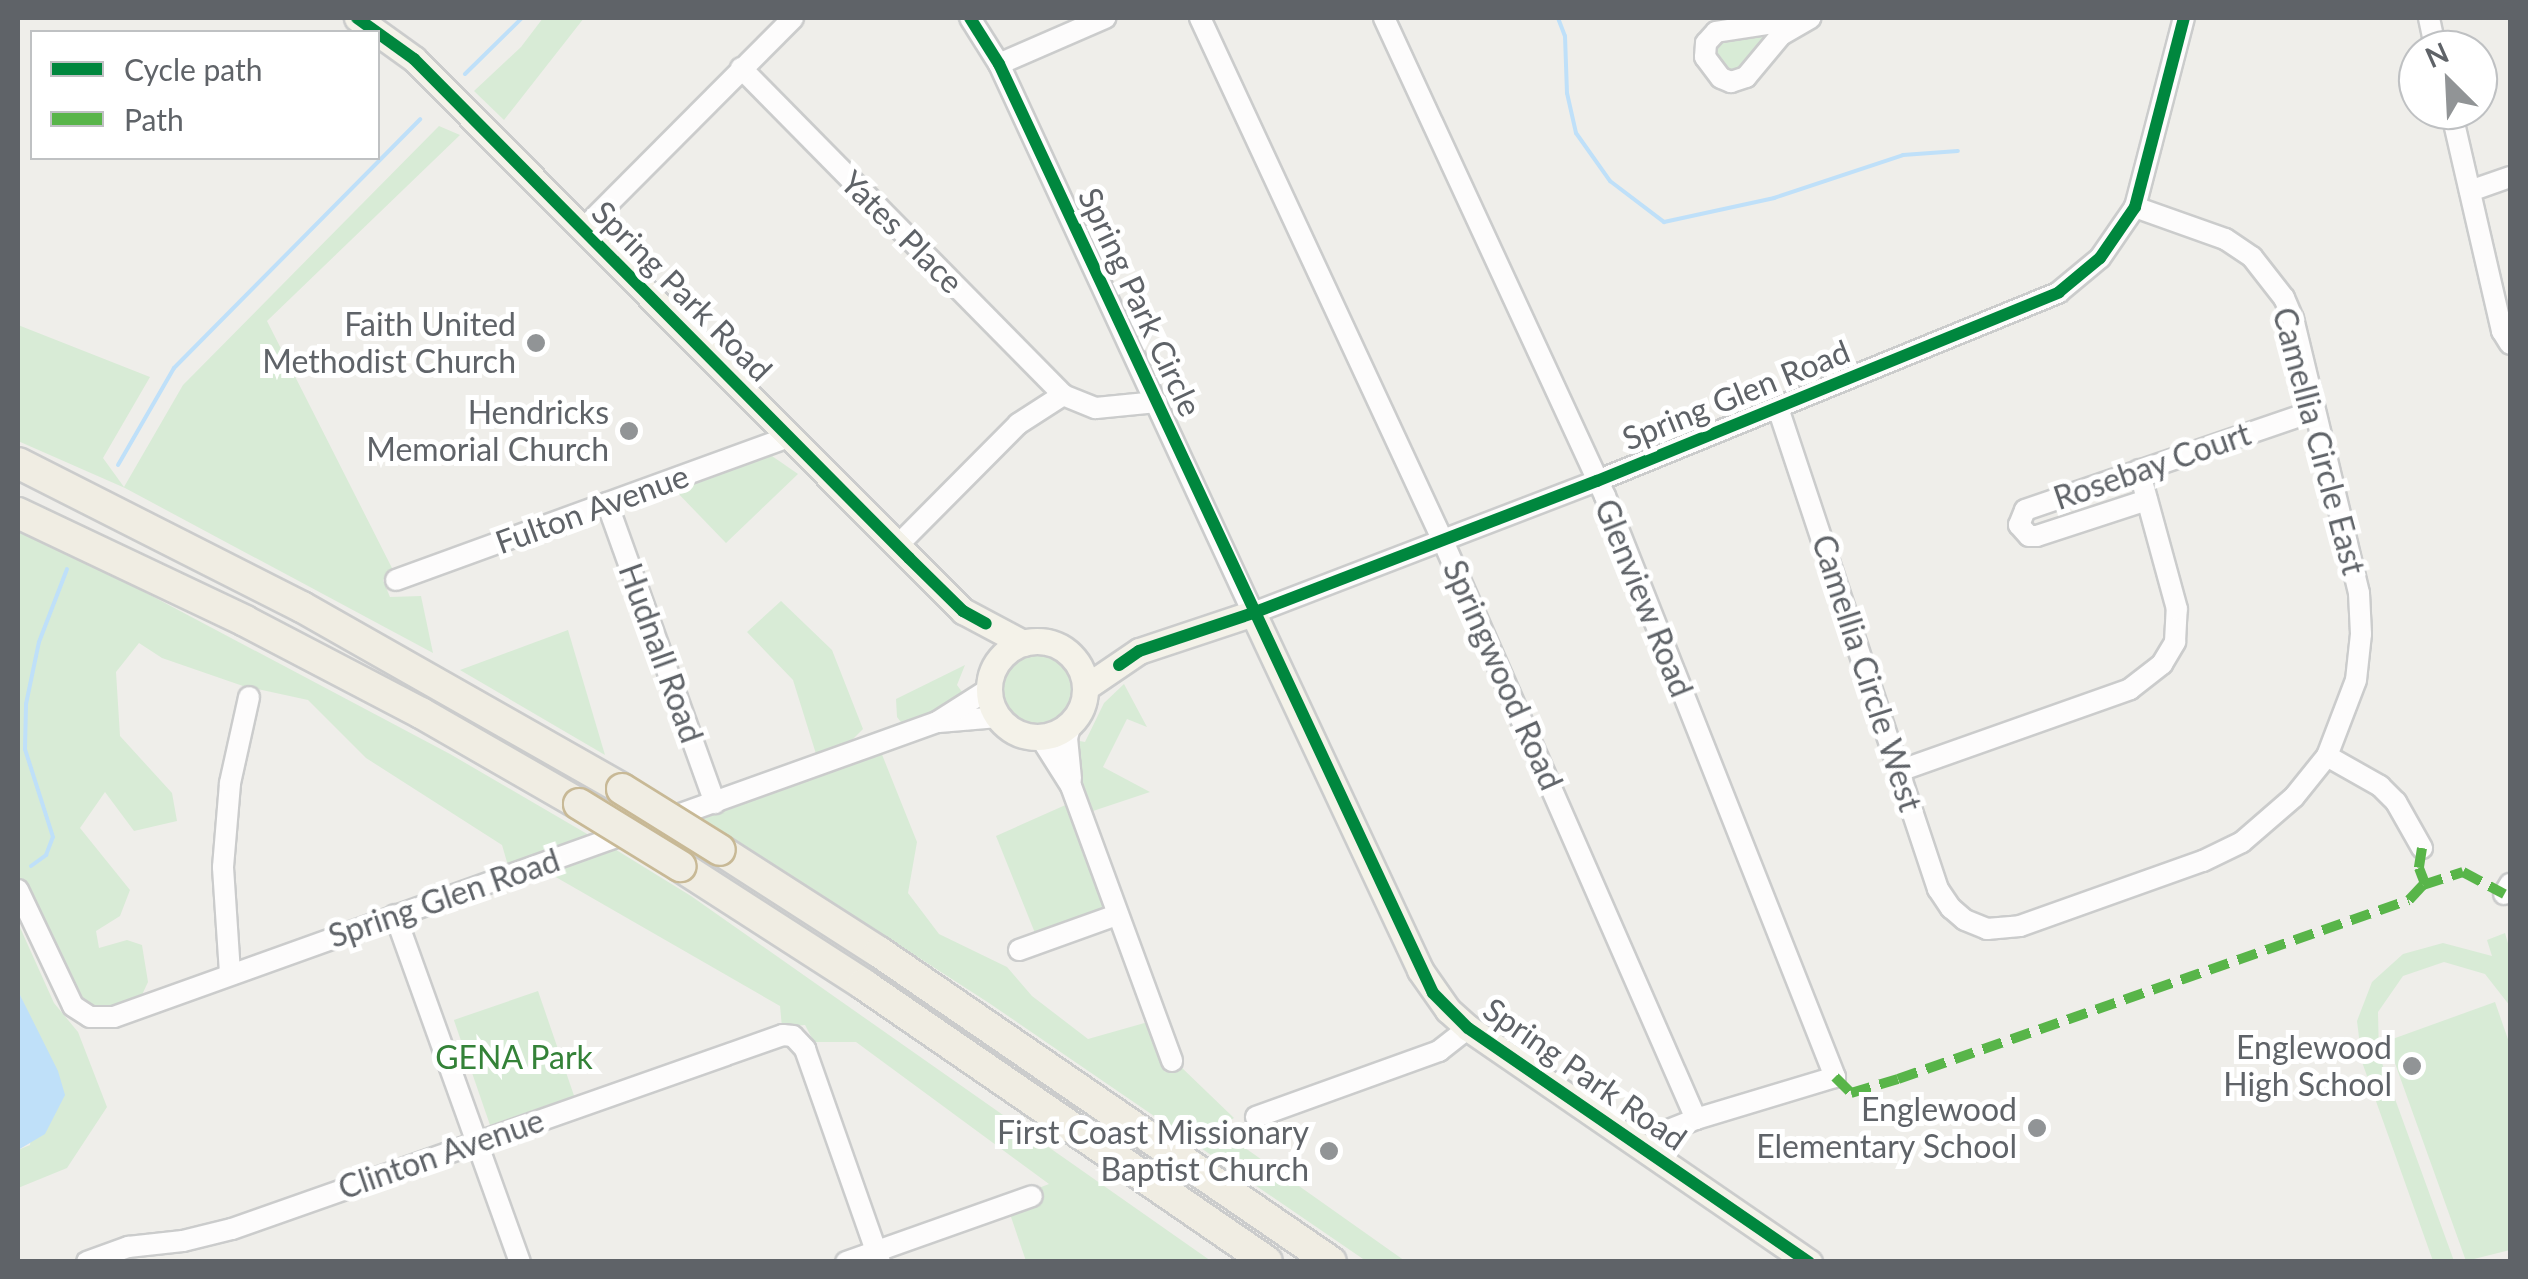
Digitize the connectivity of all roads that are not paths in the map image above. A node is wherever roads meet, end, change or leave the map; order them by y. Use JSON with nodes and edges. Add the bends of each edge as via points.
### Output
{"nodes":[{"id":1,"x":793,"y":18,"type":"edge"},
{"id":2,"x":970,"y":18,"type":"edge"},
{"id":3,"x":1106,"y":18,"type":"edge"},
{"id":4,"x":1200,"y":18,"type":"edge"},
{"id":5,"x":1384,"y":18,"type":"edge"},
{"id":6,"x":1808,"y":18,"type":"edge"},
{"id":7,"x":2176,"y":19,"type":"edge"},
{"id":8,"x":380,"y":35,"type":"edge"},
{"id":9,"x":999,"y":64,"type":"junction"},
{"id":10,"x":741,"y":68,"type":"junction"},
{"id":11,"x":2456,"y":130,"type":"edge"},
{"id":12,"x":2510,"y":177,"type":"edge"},
{"id":13,"x":2470,"y":191,"type":"junction"},
{"id":14,"x":2135,"y":208,"type":"junction"},
{"id":15,"x":582,"y":230,"type":"junction"},
{"id":16,"x":2510,"y":344,"type":"edge"},
{"id":17,"x":1063,"y":395,"type":"junction"},
{"id":18,"x":1156,"y":402,"type":"junction"},
{"id":19,"x":1778,"y":408,"type":"junction"},
{"id":20,"x":2314,"y":411,"type":"junction"},
{"id":21,"x":788,"y":437,"type":"junction"},
{"id":22,"x":18,"y":462,"type":"edge"},
{"id":23,"x":2139,"y":470,"type":"junction"},
{"id":24,"x":1597,"y":481,"type":"junction"},
{"id":25,"x":2147,"y":500,"type":"junction"},
{"id":26,"x":607,"y":503,"type":"junction"},
{"id":27,"x":18,"y":513,"type":"edge"},
{"id":28,"x":1443,"y":541,"type":"junction"},
{"id":29,"x":897,"y":546,"type":"junction"},
{"id":30,"x":396,"y":580,"type":"dead end"},
{"id":31,"x":963,"y":611,"type":"junction"},
{"id":32,"x":1252,"y":614,"type":"junction"},
{"id":33,"x":1023,"y":643,"type":"junction"},
{"id":34,"x":1140,"y":651,"type":"junction"},
{"id":35,"x":1076,"y":660,"type":"junction"},
{"id":36,"x":996,"y":664,"type":"junction"},
{"id":37,"x":1086,"y":687,"type":"junction"},
{"id":38,"x":989,"y":690,"type":"junction"},
{"id":39,"x":249,"y":697,"type":"dead end"},
{"id":40,"x":998,"y":717,"type":"junction"},
{"id":41,"x":937,"y":722,"type":"junction"},
{"id":42,"x":1071,"y":724,"type":"junction"},
{"id":43,"x":1040,"y":737,"type":"junction"},
{"id":44,"x":2328,"y":756,"type":"junction"},
{"id":45,"x":1899,"y":772,"type":"junction"},
{"id":46,"x":1071,"y":786,"type":"junction"},
{"id":47,"x":716,"y":803,"type":"junction"},
{"id":48,"x":2422,"y":848,"type":"dead end"},
{"id":49,"x":18,"y":890,"type":"edge"},
{"id":50,"x":1117,"y":915,"type":"junction"},
{"id":51,"x":395,"y":916,"type":"junction"},
{"id":52,"x":1020,"y":950,"type":"dead end"},
{"id":53,"x":230,"y":973,"type":"junction"},
{"id":54,"x":1468,"y":1028,"type":"junction"},
{"id":55,"x":1172,"y":1060,"type":"dead end"},
{"id":56,"x":1256,"y":1118,"type":"dead end"},
{"id":57,"x":1696,"y":1119,"type":"junction"},
{"id":58,"x":476,"y":1141,"type":"junction"},
{"id":59,"x":1649,"y":1152,"type":"junction"},
{"id":60,"x":1032,"y":1196,"type":"dead end"},
{"id":61,"x":878,"y":1256,"type":"edge"},
{"id":62,"x":97,"y":1260,"type":"edge"},
{"id":63,"x":520,"y":1262,"type":"edge"},
{"id":64,"x":846,"y":1262,"type":"edge"},
{"id":65,"x":1267,"y":1262,"type":"edge"},
{"id":66,"x":1331,"y":1262,"type":"edge"},
{"id":67,"x":1809,"y":1262,"type":"edge"}],
"edges":[{"from":1,"to":10,"type":"street"},
{"from":2,"to":9,"type":"street","name":"Spring Park Circle"},
{"from":3,"to":9,"type":"street"},
{"from":4,"to":28,"type":"street","name":"Springwood Road"},
{"from":5,"to":24,"type":"street","name":"Glenview Road"},
{"from":6,"to":6,"type":"street","via":[[1781,34],[1746,77],[1721,78],[1705,57],[1716,32]]},
{"from":7,"to":14,"type":"street","name":"Spring Glen Road"},
{"from":8,"to":15,"type":"main road","name":"Spring Park Road","via":[[414,60]]},
{"from":9,"to":18,"type":"street","name":"Spring Park Circle"},
{"from":10,"to":15,"type":"street"},
{"from":10,"to":17,"type":"street","name":"Yates Place"},
{"from":11,"to":13,"type":"street"},
{"from":12,"to":13,"type":"street"},
{"from":13,"to":16,"type":"street"},
{"from":14,"to":19,"type":"street","name":"Spring Glen Road","via":[[2100,258],[2059,292]]},
{"from":14,"to":20,"type":"street","name":"Camellia Circle East","via":[[2225,239],[2270,276],[2293,319]]},
{"from":15,"to":21,"type":"main road","name":"Spring Park Road"},
{"from":17,"to":18,"type":"street","via":[[1096,408]]},
{"from":17,"to":29,"type":"street","via":[[1018,424]]},
{"from":18,"to":32,"type":"street","name":"Spring Park Circle"},
{"from":19,"to":24,"type":"street","name":"Spring Glen Road"},
{"from":19,"to":45,"type":"street","name":"Camellia Circle West"},
{"from":20,"to":23,"type":"street","name":"Rosebay Court"},
{"from":20,"to":44,"type":"street","name":"Camellia Circle East","via":[[2359,593],[2361,634],[2356,680]]},
{"from":21,"to":26,"type":"street","name":"Fulton Avenue"},
{"from":21,"to":29,"type":"main road","name":"Spring Park Road"},
{"from":22,"to":66,"type":"highway","bridge":true,"via":[[316,615],[622,790],[879,952]]},
{"from":23,"to":25,"type":"street"},
{"from":23,"to":25,"type":"street","name":"Rosebay Court","via":[[2025,510],[2019,524],[2038,536]]},
{"from":24,"to":28,"type":"street","name":"Spring Glen Road"},
{"from":24,"to":57,"type":"street","name":"Glenview Road","via":[[1835,1076]]},
{"from":25,"to":45,"type":"street","via":[[2178,630],[2152,676]]},
{"from":26,"to":30,"type":"street","name":"Fulton Avenue"},
{"from":26,"to":47,"type":"street","name":"Hudnall Road"},
{"from":27,"to":65,"type":"highway","bridge":true,"via":[[244,621],[579,804],[864,984]]},
{"from":28,"to":32,"type":"street","name":"Spring Glen Road"},
{"from":28,"to":57,"type":"street","name":"Springwood Road"},
{"from":29,"to":31,"type":"main road","name":"Spring Park Road"},
{"from":31,"to":33,"type":"main road","name":"Spring Park Road"},
{"from":31,"to":36,"type":"main road","name":"Spring Park Road"},
{"from":32,"to":34,"type":"main road","name":"Spring Glen Road"},
{"from":32,"to":54,"type":"main road","name":"Spring Park Road","via":[[1420,970]]},
{"from":33,"to":35,"type":"main road","via":[[1052,643]]},
{"from":33,"to":36,"type":"main road"},
{"from":34,"to":35,"type":"main road","name":"Spring Glen Road"},
{"from":34,"to":37,"type":"main road","name":"Spring Glen Road"},
{"from":35,"to":37,"type":"main road"},
{"from":36,"to":38,"type":"main road"},
{"from":37,"to":42,"type":"main road"},
{"from":38,"to":40,"type":"main road"},
{"from":38,"to":41,"type":"street","name":"Spring Glen Road"},
{"from":39,"to":53,"type":"street","via":[[230,784],[223,867]]},
{"from":40,"to":41,"type":"street","name":"Spring Glen Road"},
{"from":40,"to":43,"type":"main road","via":[[1012,730]]},
{"from":41,"to":47,"type":"street","name":"Spring Glen Road"},
{"from":42,"to":43,"type":"main road"},
{"from":42,"to":46,"type":"street"},
{"from":43,"to":46,"type":"street"},
{"from":44,"to":45,"type":"street","name":"Camellia Circle West","via":[[2268,822],[2203,862],[2004,930],[1975,925],[1938,889]]},
{"from":44,"to":48,"type":"street","via":[[2380,786]]},
{"from":46,"to":50,"type":"street"},
{"from":47,"to":51,"type":"street","name":"Spring Glen Road"},
{"from":49,"to":53,"type":"street","name":"Spring Glen Road","via":[[73,1006],[90,1017],[114,1017]]},
{"from":50,"to":52,"type":"street"},
{"from":50,"to":55,"type":"street"},
{"from":51,"to":53,"type":"street","name":"Spring Glen Road"},
{"from":51,"to":58,"type":"street"},
{"from":54,"to":56,"type":"street","via":[[1440,1051]]},
{"from":54,"to":59,"type":"main road","name":"Spring Park Road"},
{"from":57,"to":59,"type":"street","via":[[1669,1130]]},
{"from":58,"to":61,"type":"street","name":"Clinton Avenue","via":[[773,1036],[793,1036],[805,1048]]},
{"from":58,"to":62,"type":"street","name":"Clinton Avenue","via":[[232,1230]]},
{"from":58,"to":63,"type":"street"},
{"from":59,"to":67,"type":"main road","name":"Spring Park Road"},
{"from":60,"to":61,"type":"street"},
{"from":61,"to":64,"type":"street"}]}
